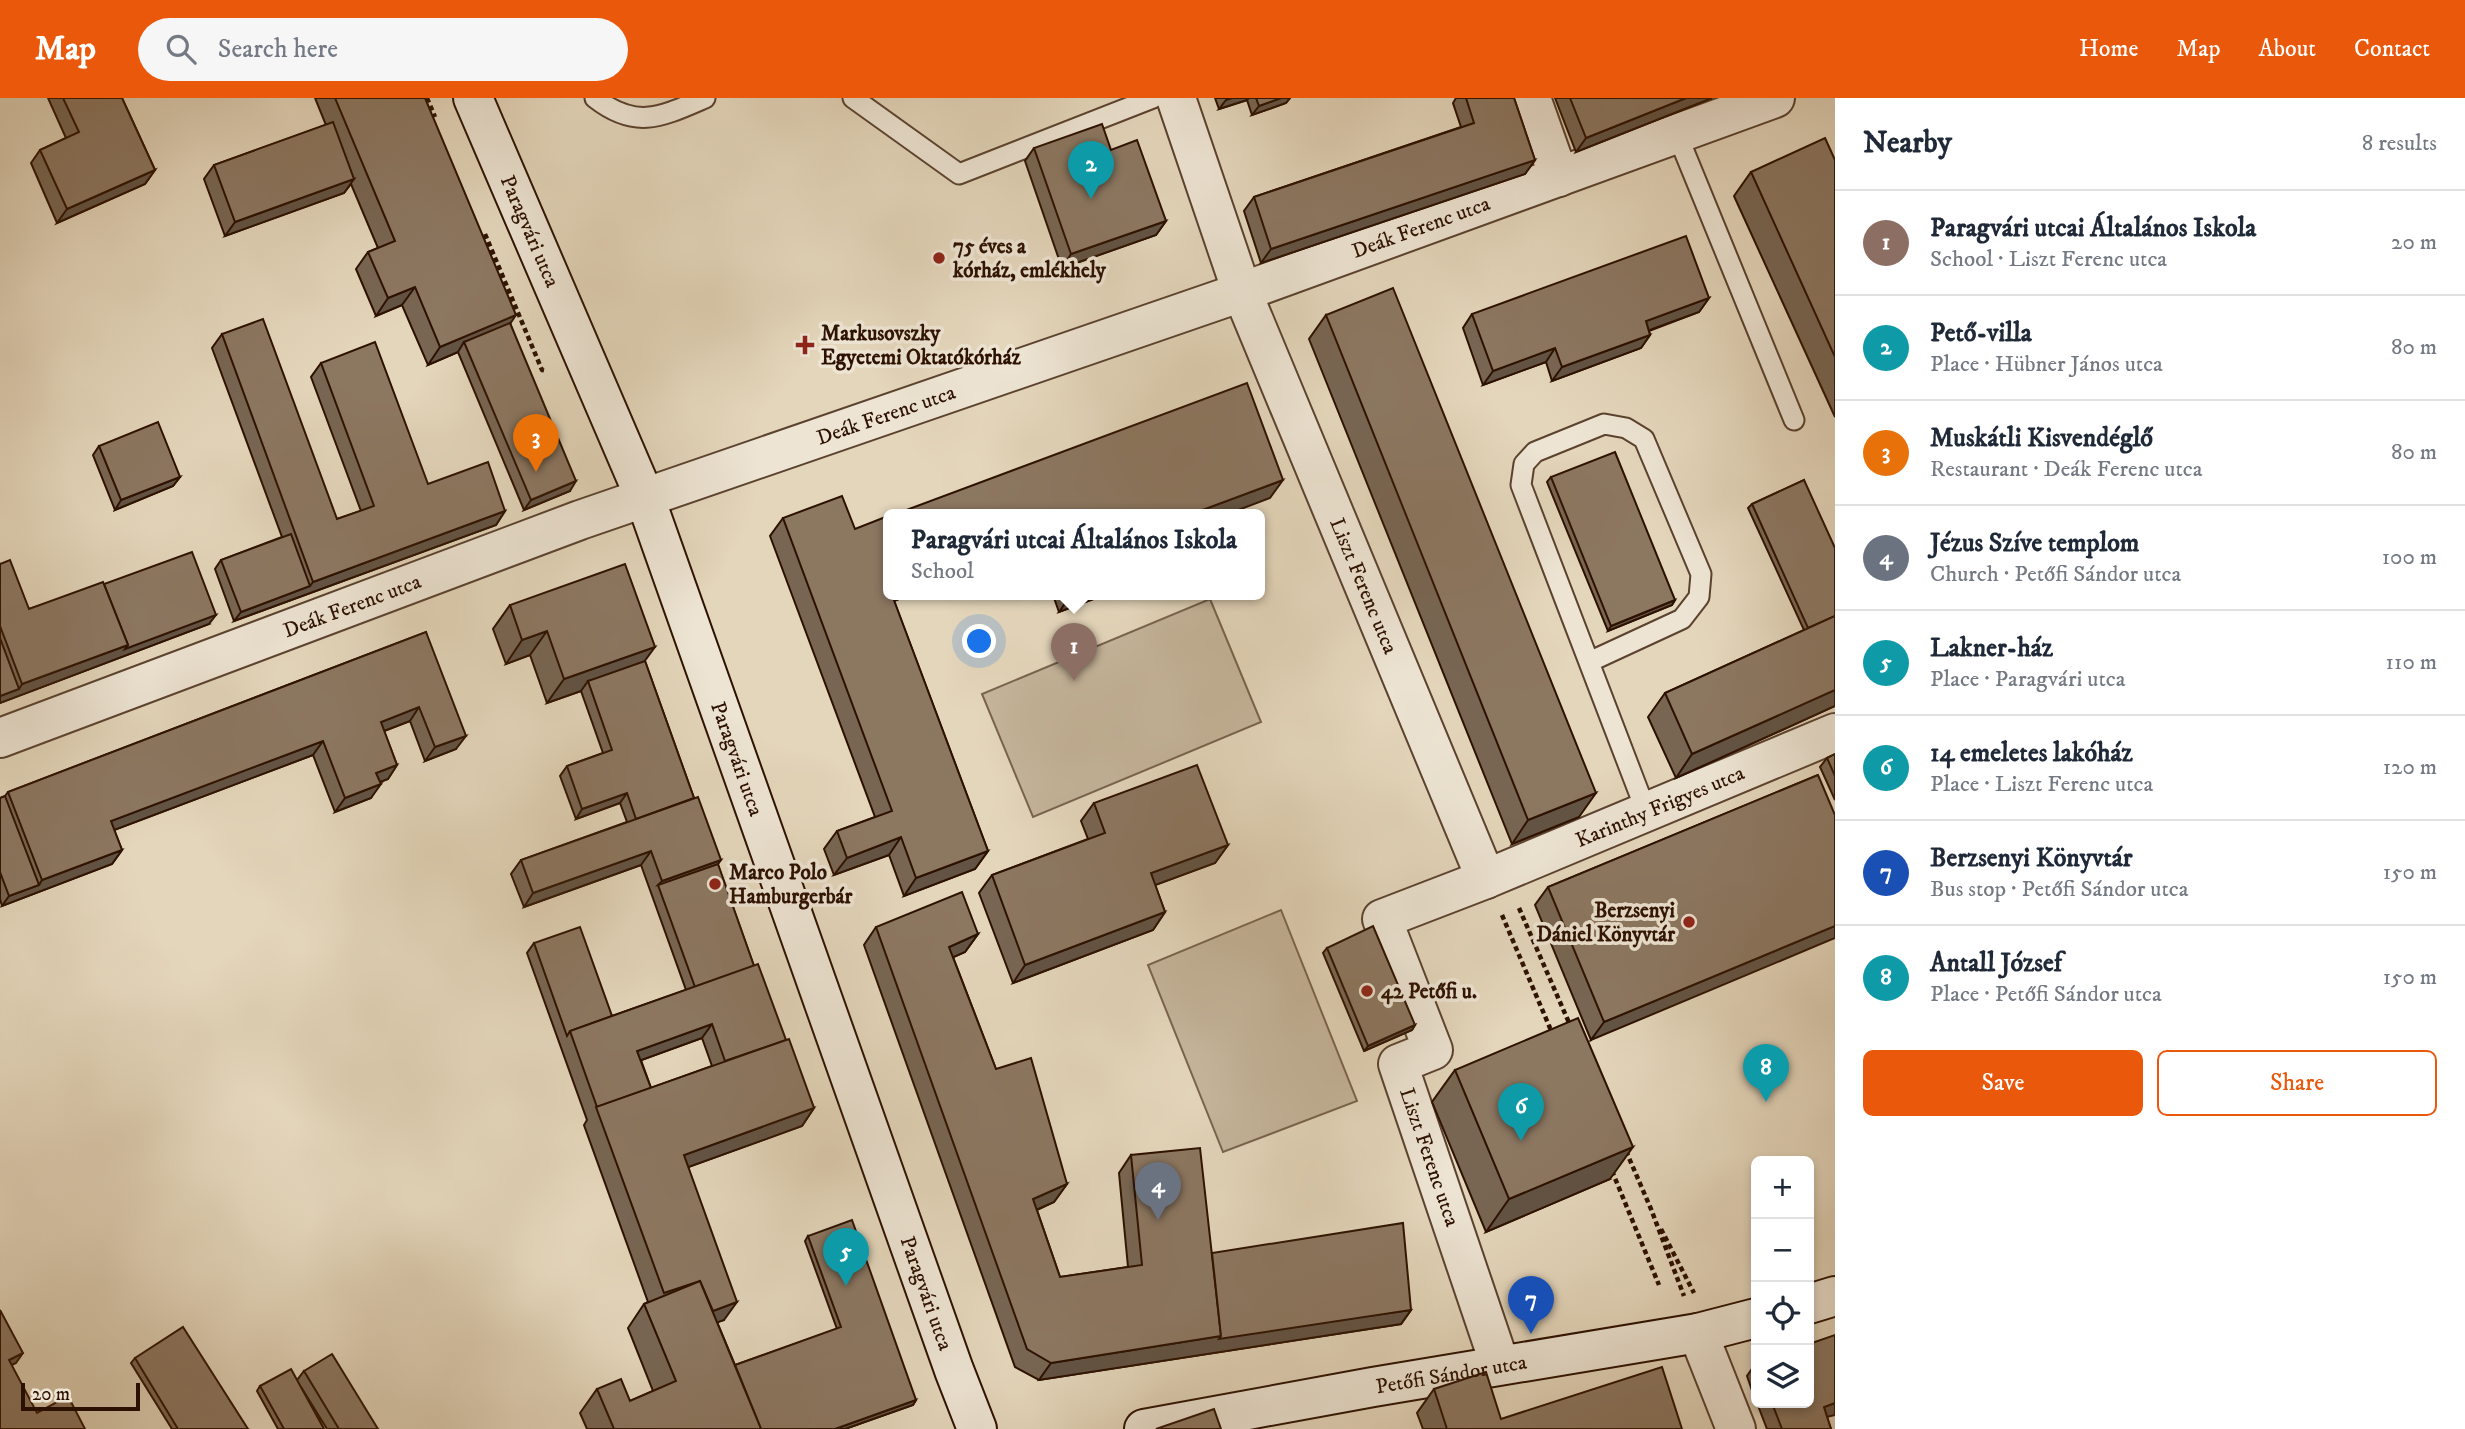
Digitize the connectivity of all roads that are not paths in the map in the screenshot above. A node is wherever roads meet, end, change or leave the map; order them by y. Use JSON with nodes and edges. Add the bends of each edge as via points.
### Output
{"nodes":[{"id":1,"x":473,"y":98,"type":"edge"},
{"id":2,"x":595,"y":98,"type":"edge"},
{"id":3,"x":705,"y":98,"type":"edge"},
{"id":4,"x":853,"y":98,"type":"edge"},
{"id":5,"x":1153,"y":98,"type":"edge"},
{"id":6,"x":1176,"y":98,"type":"edge"},
{"id":7,"x":1531,"y":98,"type":"edge"},
{"id":8,"x":1775,"y":98,"type":"edge"},
{"id":9,"x":1677,"y":134,"type":"junction"},
{"id":10,"x":1559,"y":177,"type":"junction"},
{"id":11,"x":1242,"y":292,"type":"junction"},
{"id":12,"x":1794,"y":420,"type":"dead end"},
{"id":13,"x":645,"y":498,"type":"junction"},
{"id":14,"x":1589,"y":662,"type":"junction"},
{"id":15,"x":1835,"y":733,"type":"edge"},
{"id":16,"x":0,"y":738,"type":"edge"},
{"id":17,"x":1646,"y":811,"type":"junction"},
{"id":18,"x":1494,"y":874,"type":"junction"},
{"id":19,"x":1835,"y":1296,"type":"edge"},
{"id":20,"x":1814,"y":1302,"type":"edge"},
{"id":21,"x":1751,"y":1319,"type":"edge"},
{"id":22,"x":1698,"y":1333,"type":"junction"},
{"id":23,"x":1500,"y":1365,"type":"junction"},
{"id":24,"x":978,"y":1429,"type":"edge"},
{"id":25,"x":1143,"y":1429,"type":"edge"},
{"id":26,"x":1736,"y":1429,"type":"edge"}],
"edges":[{"from":1,"to":13,"type":"street","name":"Paragvári utca"},
{"from":2,"to":3,"type":"lane","via":[[612,111],[638,119],[667,115]]},
{"from":4,"to":5,"type":"lane","via":[[960,174]]},
{"from":6,"to":11,"type":"street","name":"Liszt Ferenc utca"},
{"from":7,"to":10,"type":"street"},
{"from":8,"to":9,"type":"street","name":"Deák Ferenc utca"},
{"from":9,"to":10,"type":"street","name":"Deák Ferenc utca"},
{"from":9,"to":12,"type":"lane"},
{"from":10,"to":11,"type":"street","name":"Deák Ferenc utca"},
{"from":11,"to":13,"type":"street","name":"Deák Ferenc utca"},
{"from":11,"to":18,"type":"street","name":"Liszt Ferenc utca"},
{"from":13,"to":16,"type":"street","name":"Deák Ferenc utca"},
{"from":13,"to":24,"type":"street","name":"Paragvári utca"},
{"from":14,"to":14,"type":"lane","via":[[1521,485],[1524,464],[1535,452],[1604,424],[1626,428],[1644,439],[1701,574],[1699,597],[1682,619]]},
{"from":14,"to":17,"type":"lane"},
{"from":15,"to":17,"type":"street","name":"Karinthy Frigyes utca"},
{"from":17,"to":18,"type":"street","name":"Karinthy Frigyes utca"},
{"from":18,"to":23,"type":"street","name":"Liszt Ferenc utca","via":[[1382,919],[1433,1050],[1398,1064]]},
{"from":19,"to":20,"type":"street"},
{"from":21,"to":22,"type":"street","name":"Petőfi Sándor utca"},
{"from":22,"to":23,"type":"street","name":"Petőfi Sándor utca"},
{"from":22,"to":26,"type":"street"},
{"from":23,"to":25,"type":"street","name":"Petőfi Sándor utca"}]}
